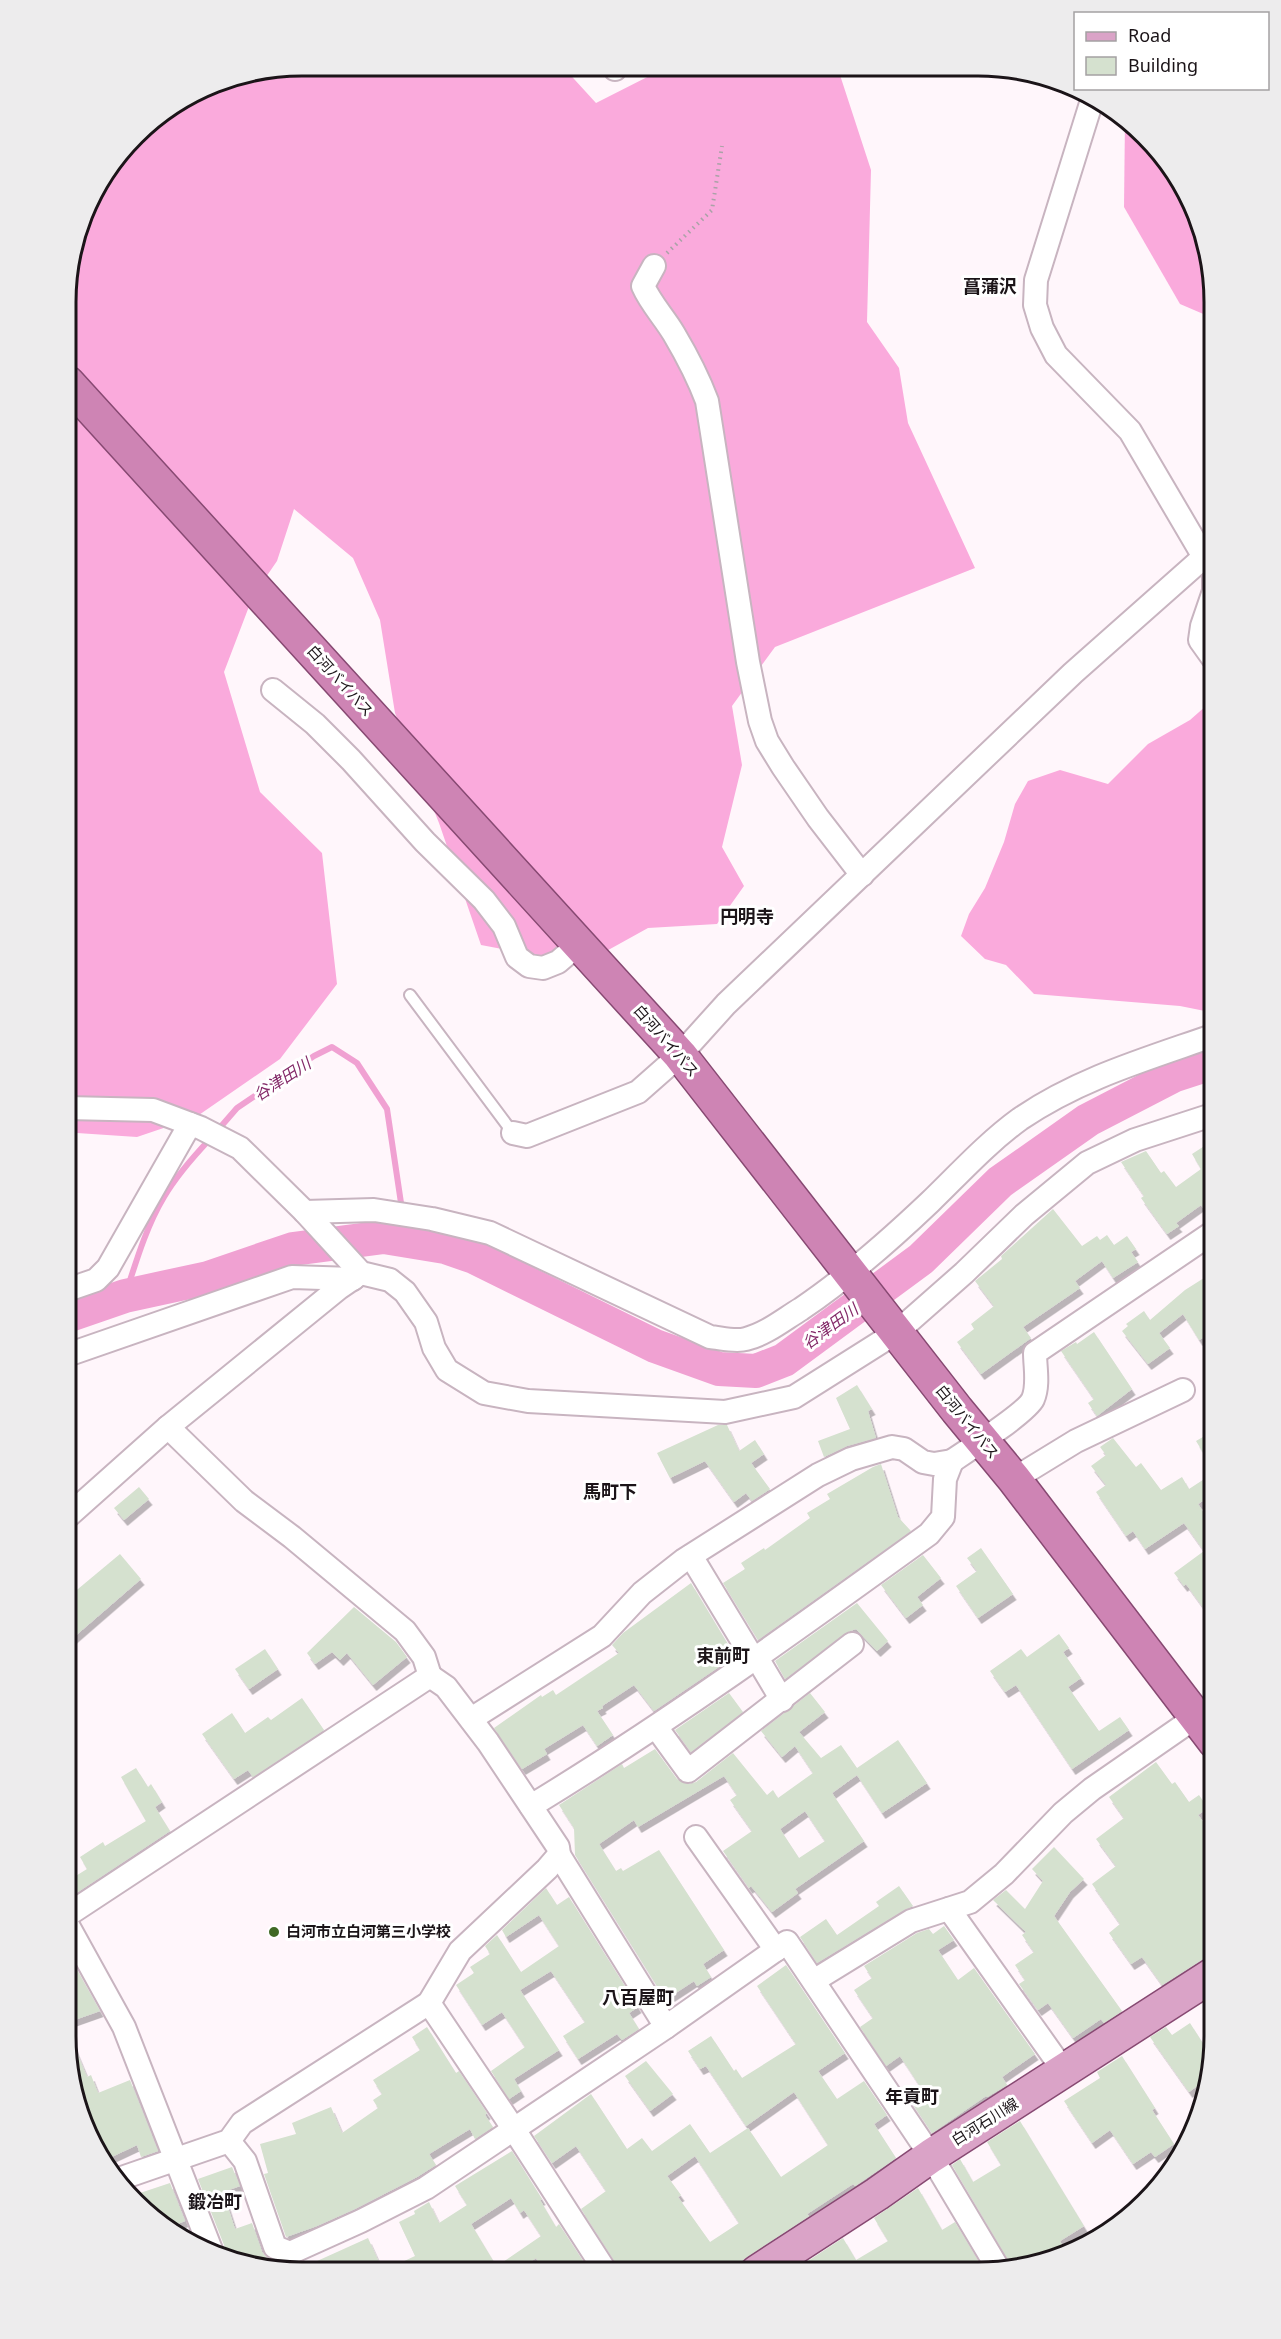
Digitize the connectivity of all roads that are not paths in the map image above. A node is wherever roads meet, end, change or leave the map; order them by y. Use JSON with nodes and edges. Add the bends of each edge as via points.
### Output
{"nodes":[{"id":1,"x":1090,"y":106,"type":"edge"},
{"id":2,"x":654,"y":266,"type":"road end"},
{"id":3,"x":76,"y":391,"type":"edge"},
{"id":4,"x":1204,"y":545,"type":"edge"},
{"id":5,"x":1204,"y":559,"type":"edge"},
{"id":6,"x":1204,"y":620,"type":"edge"},
{"id":7,"x":1204,"y":646,"type":"edge"},
{"id":8,"x":273,"y":690,"type":"dead end"},
{"id":9,"x":862,"y":875,"type":"junction"},
{"id":10,"x":579,"y":944,"type":"junction"},
{"id":11,"x":410,"y":994,"type":"dead end"},
{"id":12,"x":1204,"y":1039,"type":"edge"},
{"id":13,"x":680,"y":1055,"type":"junction"},
{"id":14,"x":76,"y":1108,"type":"edge"},
{"id":15,"x":1204,"y":1118,"type":"edge"},
{"id":16,"x":195,"y":1126,"type":"junction"},
{"id":17,"x":513,"y":1133,"type":"joint"},
{"id":18,"x":305,"y":1212,"type":"junction"},
{"id":19,"x":1204,"y":1238,"type":"edge"},
{"id":20,"x":852,"y":1274,"type":"junction"},
{"id":21,"x":357,"y":1276,"type":"junction"},
{"id":22,"x":76,"y":1287,"type":"edge"},
{"id":23,"x":893,"y":1328,"type":"junction"},
{"id":24,"x":76,"y":1352,"type":"edge"},
{"id":25,"x":1183,"y":1390,"type":"dead end"},
{"id":26,"x":168,"y":1428,"type":"junction"},
{"id":27,"x":982,"y":1441,"type":"junction"},
{"id":28,"x":952,"y":1461,"type":"junction"},
{"id":29,"x":1014,"y":1479,"type":"junction"},
{"id":30,"x":76,"y":1509,"type":"edge"},
{"id":31,"x":691,"y":1556,"type":"junction"},
{"id":32,"x":852,"y":1644,"type":"dead end"},
{"id":33,"x":755,"y":1659,"type":"junction"},
{"id":34,"x":430,"y":1676,"type":"junction"},
{"id":35,"x":782,"y":1700,"type":"junction"},
{"id":36,"x":471,"y":1719,"type":"junction"},
{"id":37,"x":656,"y":1727,"type":"junction"},
{"id":38,"x":1204,"y":1728,"type":"edge"},
{"id":39,"x":1204,"y":1730,"type":"edge"},
{"id":40,"x":531,"y":1806,"type":"junction"},
{"id":41,"x":696,"y":1837,"type":"dead end"},
{"id":42,"x":559,"y":1855,"type":"junction"},
{"id":43,"x":76,"y":1909,"type":"edge"},
{"id":44,"x":949,"y":1909,"type":"junction"},
{"id":45,"x":76,"y":1947,"type":"edge"},
{"id":46,"x":776,"y":1950,"type":"junction"},
{"id":47,"x":815,"y":1980,"type":"junction"},
{"id":48,"x":1204,"y":1981,"type":"edge"},
{"id":49,"x":429,"y":2003,"type":"junction"},
{"id":50,"x":666,"y":2027,"type":"junction"},
{"id":51,"x":1064,"y":2071,"type":"junction"},
{"id":52,"x":513,"y":2128,"type":"junction"},
{"id":53,"x":229,"y":2141,"type":"junction"},
{"id":54,"x":931,"y":2156,"type":"junction"},
{"id":55,"x":177,"y":2159,"type":"junction"},
{"id":56,"x":125,"y":2177,"type":"edge"},
{"id":57,"x":208,"y":2242,"type":"edge"},
{"id":58,"x":600,"y":2262,"type":"edge"},
{"id":59,"x":772,"y":2262,"type":"edge"},
{"id":60,"x":994,"y":2262,"type":"edge"}],
"edges":[{"from":1,"to":4,"type":"street","via":[[1036,280],[1035,305],[1041,328],[1056,355],[1130,431]]},
{"from":2,"to":9,"type":"street","via":[[644,286],[649,299],[673,332],[707,401],[760,721],[783,767]]},
{"from":3,"to":10,"type":"highway","name":"白河バイパス"},
{"from":5,"to":9,"type":"street","via":[[1073,673]]},
{"from":6,"to":7,"type":"street","via":[[1200,640]]},
{"from":8,"to":10,"type":"street","via":[[315,724],[484,900],[504,926],[517,957],[529,966],[543,968],[558,962]]},
{"from":9,"to":13,"type":"street","via":[[726,1004]]},
{"from":10,"to":13,"type":"highway","name":"白河バイパス"},
{"from":11,"to":17,"type":"lane"},
{"from":12,"to":20,"type":"street","via":[[1111,1070],[1062,1093],[1019,1120]]},
{"from":13,"to":17,"type":"street","via":[[638,1092],[527,1136]]},
{"from":13,"to":20,"type":"highway","name":"白河バイパス"},
{"from":14,"to":16,"type":"street","via":[[153,1110]]},
{"from":15,"to":23,"type":"street","via":[[1135,1140],[1087,1163],[1024,1215],[964,1273]]},
{"from":16,"to":18,"type":"street","via":[[240,1148]]},
{"from":16,"to":22,"type":"street","via":[[108,1268],[96,1280]]},
{"from":18,"to":20,"type":"street","via":[[374,1210],[490,1233],[710,1337],[743,1340],[767,1331]]},
{"from":18,"to":21,"type":"street"},
{"from":19,"to":27,"type":"street","via":[[1035,1353],[1036,1388],[1032,1401]]},
{"from":20,"to":23,"type":"highway","name":"白河バイパス"},
{"from":21,"to":23,"type":"street","via":[[390,1280],[405,1292],[426,1322],[434,1348],[447,1370],[484,1393],[528,1401],[724,1412],[794,1397]]},
{"from":21,"to":24,"type":"street","via":[[292,1277]]},
{"from":21,"to":26,"type":"street"},
{"from":23,"to":27,"type":"highway","name":"白河バイパス"},
{"from":25,"to":29,"type":"street","via":[[1076,1441]]},
{"from":26,"to":30,"type":"street"},
{"from":26,"to":34,"type":"street","via":[[244,1501],[405,1631],[424,1657]]},
{"from":27,"to":28,"type":"street"},
{"from":27,"to":29,"type":"highway","name":"白河バイパス"},
{"from":28,"to":31,"type":"street","via":[[923,1462],[904,1449],[892,1448],[851,1459],[818,1475]]},
{"from":28,"to":33,"type":"street","via":[[945,1479],[943,1517],[929,1534]]},
{"from":29,"to":38,"type":"highway","name":"白河バイパス"},
{"from":31,"to":33,"type":"street"},
{"from":31,"to":36,"type":"street","via":[[642,1593],[603,1636]]},
{"from":32,"to":35,"type":"street"},
{"from":33,"to":35,"type":"street"},
{"from":33,"to":37,"type":"street"},
{"from":34,"to":36,"type":"street","via":[[446,1687]]},
{"from":34,"to":43,"type":"street"},
{"from":35,"to":37,"type":"street","via":[[688,1771]]},
{"from":36,"to":40,"type":"street"},
{"from":37,"to":40,"type":"street"},
{"from":39,"to":44,"type":"street","via":[[1092,1788],[1063,1812],[1004,1874],[970,1902]]},
{"from":40,"to":42,"type":"street","via":[[558,1847]]},
{"from":41,"to":46,"type":"street"},
{"from":42,"to":49,"type":"street","via":[[460,1951]]},
{"from":42,"to":50,"type":"street"},
{"from":44,"to":47,"type":"street","via":[[910,1921]]},
{"from":44,"to":51,"type":"street"},
{"from":45,"to":55,"type":"street","via":[[124,2027]]},
{"from":46,"to":47,"type":"street","via":[[788,1942]]},
{"from":46,"to":50,"type":"street"},
{"from":47,"to":54,"type":"street"},
{"from":48,"to":51,"type":"main road","name":"白河石川線"},
{"from":49,"to":52,"type":"street"},
{"from":49,"to":53,"type":"street","via":[[242,2123]]},
{"from":50,"to":52,"type":"street"},
{"from":51,"to":54,"type":"main road","name":"白河石川線"},
{"from":52,"to":53,"type":"street","via":[[426,2188],[290,2253],[275,2247],[245,2161]]},
{"from":52,"to":58,"type":"street"},
{"from":53,"to":55,"type":"street"},
{"from":54,"to":59,"type":"main road","name":"白河石川線"},
{"from":54,"to":60,"type":"street"},
{"from":55,"to":56,"type":"street"},
{"from":55,"to":57,"type":"street"}]}
